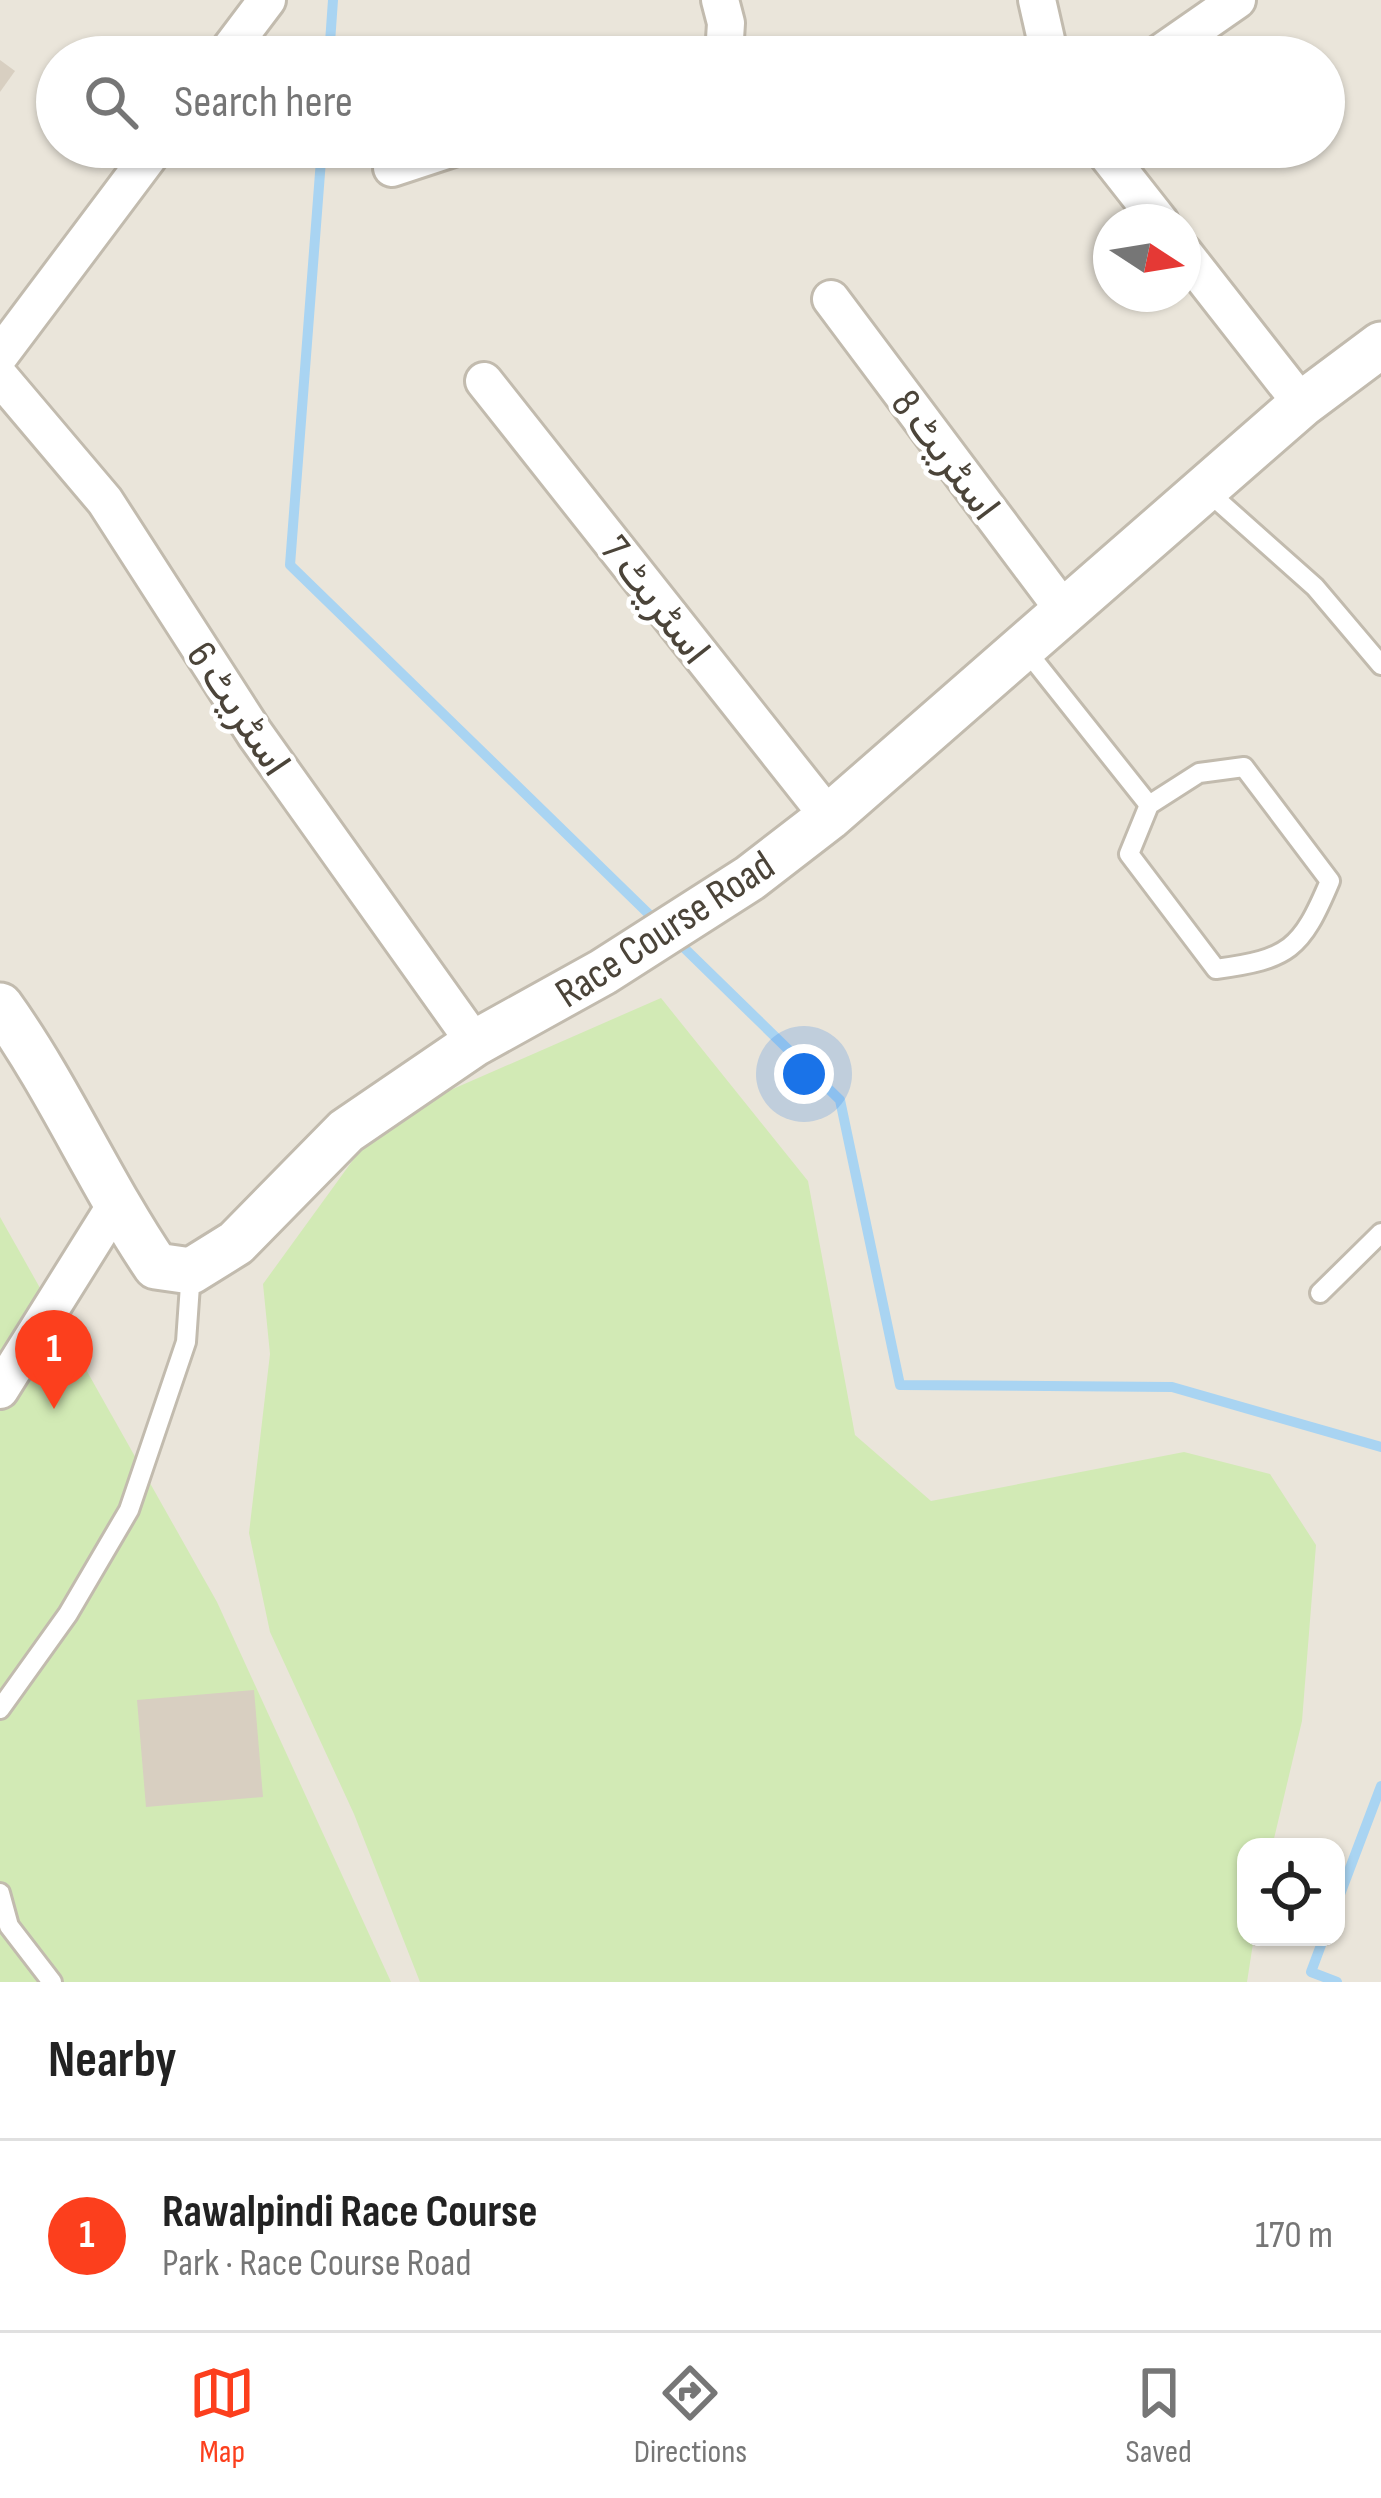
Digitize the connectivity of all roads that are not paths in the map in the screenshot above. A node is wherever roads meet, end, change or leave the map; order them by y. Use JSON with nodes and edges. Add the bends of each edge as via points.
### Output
{"nodes":[{"id":1,"x":267,"y":0,"type":"edge"},
{"id":2,"x":720,"y":0,"type":"edge"},
{"id":3,"x":1037,"y":0,"type":"edge"},
{"id":4,"x":1238,"y":0,"type":"edge"},
{"id":5,"x":240,"y":36,"type":"edge"},
{"id":6,"x":725,"y":36,"type":"edge"},
{"id":7,"x":1045,"y":36,"type":"edge"},
{"id":8,"x":1186,"y":36,"type":"edge"},
{"id":9,"x":140,"y":168,"type":"edge"},
{"id":10,"x":1118,"y":168,"type":"edge"},
{"id":11,"x":1146,"y":204,"type":"edge"},
{"id":12,"x":1201,"y":275,"type":"edge"},
{"id":13,"x":832,"y":299,"type":"dead end"},
{"id":14,"x":1381,"y":345,"type":"edge"},
{"id":15,"x":0,"y":355,"type":"edge"},
{"id":16,"x":0,"y":377,"type":"edge"},
{"id":17,"x":484,"y":381,"type":"dead end"},
{"id":18,"x":1302,"y":404,"type":"junction"},
{"id":19,"x":1206,"y":490,"type":"junction"},
{"id":20,"x":1063,"y":609,"type":"junction"},
{"id":21,"x":1022,"y":645,"type":"junction"},
{"id":22,"x":1381,"y":665,"type":"edge"},
{"id":23,"x":1149,"y":805,"type":"junction"},
{"id":24,"x":829,"y":817,"type":"junction"},
{"id":25,"x":0,"y":1006,"type":"edge"},
{"id":26,"x":476,"y":1043,"type":"junction"},
{"id":27,"x":115,"y":1206,"type":"junction"},
{"id":28,"x":1381,"y":1233,"type":"edge"},
{"id":29,"x":191,"y":1271,"type":"junction"},
{"id":30,"x":1319,"y":1293,"type":"dead end"},
{"id":31,"x":0,"y":1390,"type":"edge"},
{"id":32,"x":0,"y":1709,"type":"edge"},
{"id":33,"x":0,"y":1893,"type":"edge"},
{"id":34,"x":52,"y":1982,"type":"edge"}],
"edges":[{"from":1,"to":5,"type":"street"},
{"from":2,"to":6,"type":"street"},
{"from":3,"to":7,"type":"street"},
{"from":4,"to":8,"type":"street"},
{"from":9,"to":15,"type":"street"},
{"from":10,"to":11,"type":"street"},
{"from":12,"to":18,"type":"street"},
{"from":13,"to":20,"type":"street","name":"اسٹریٹ 8"},
{"from":14,"to":18,"type":"street","name":"Race Course Road"},
{"from":16,"to":26,"type":"street","name":"اسٹریٹ 6","via":[[105,502],[255,734]]},
{"from":17,"to":24,"type":"street","name":"اسٹریٹ 7"},
{"from":18,"to":19,"type":"street","name":"Race Course Road"},
{"from":19,"to":20,"type":"street","name":"Race Course Road"},
{"from":19,"to":22,"type":"lane","via":[[1315,587]]},
{"from":20,"to":21,"type":"street","name":"Race Course Road"},
{"from":21,"to":23,"type":"lane"},
{"from":21,"to":24,"type":"street","name":"Race Course Road"},
{"from":23,"to":23,"type":"lane","via":[[1199,773],[1244,767],[1330,881],[1310,930],[1268,962],[1216,969],[1129,854]]},
{"from":24,"to":26,"type":"street","name":"Race Course Road","via":[[751,878]]},
{"from":25,"to":27,"type":"street"},
{"from":26,"to":29,"type":"street","name":"Race Course Road","via":[[346,1131],[236,1243]]},
{"from":27,"to":29,"type":"street","via":[[156,1266]]},
{"from":27,"to":31,"type":"street"},
{"from":28,"to":30,"type":"lane"},
{"from":29,"to":32,"type":"lane","via":[[186,1342],[128,1510]]},
{"from":33,"to":34,"type":"lane","via":[[9,1926]]}]}
